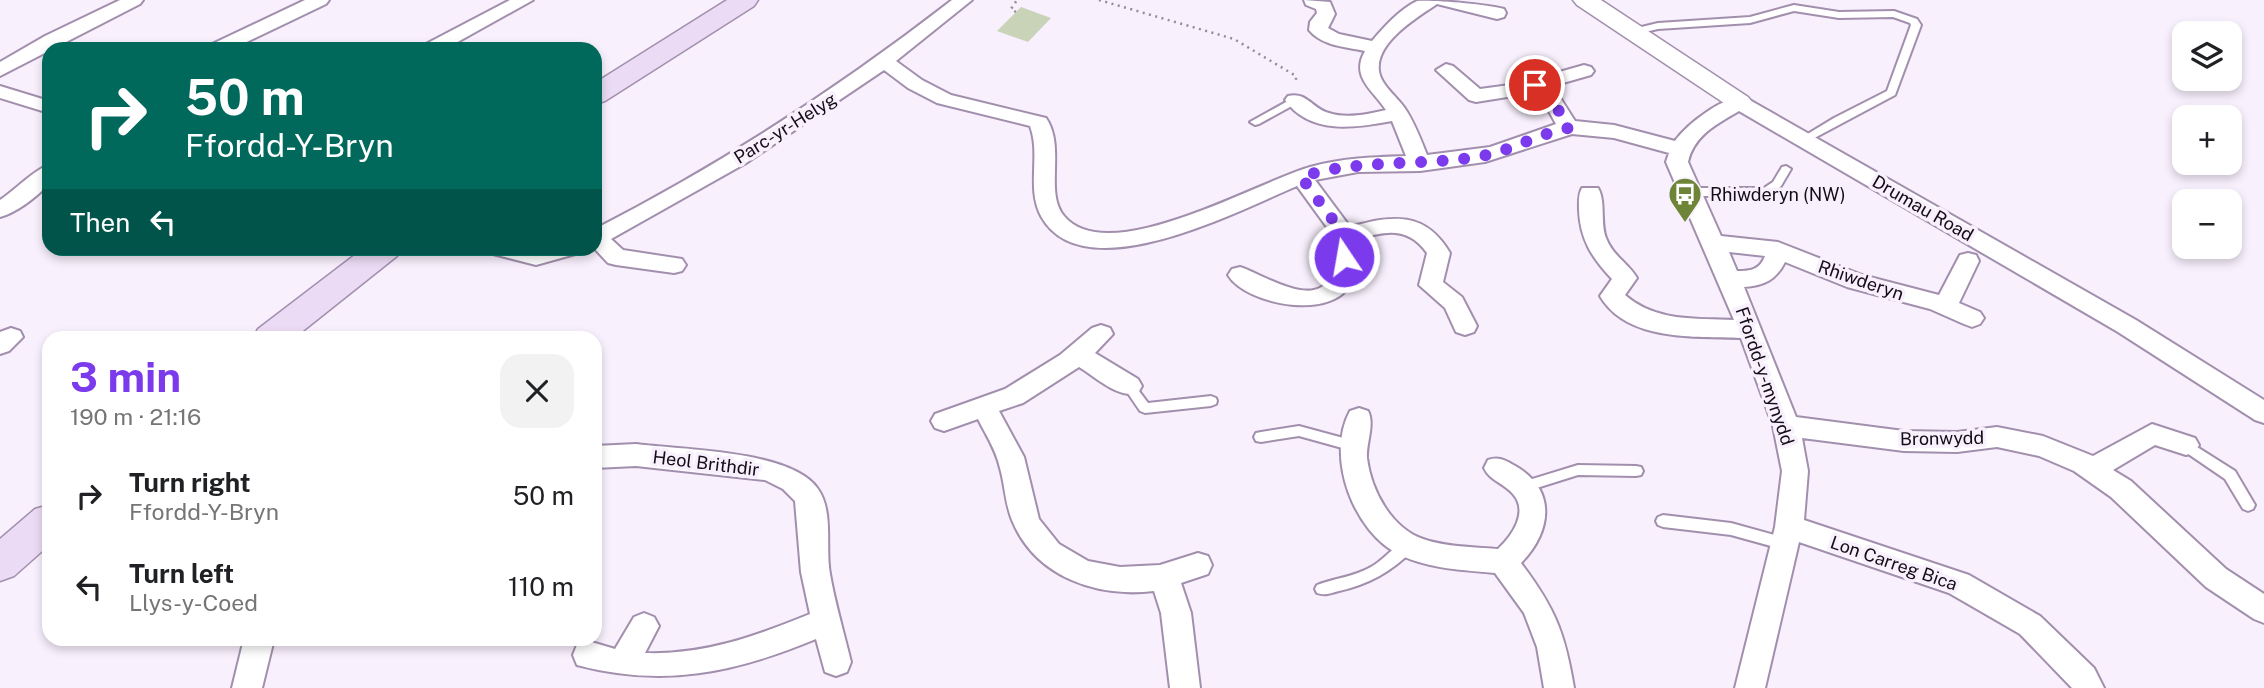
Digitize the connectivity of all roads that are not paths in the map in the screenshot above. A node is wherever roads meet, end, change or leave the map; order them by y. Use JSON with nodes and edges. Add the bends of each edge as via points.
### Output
{"nodes":[{"id":1,"x":134,"y":0,"type":"edge"},
{"id":2,"x":320,"y":0,"type":"edge"},
{"id":3,"x":524,"y":0,"type":"edge"},
{"id":4,"x":745,"y":0,"type":"edge"},
{"id":5,"x":963,"y":0,"type":"edge"},
{"id":6,"x":1431,"y":0,"type":"edge"},
{"id":7,"x":1444,"y":0,"type":"edge"},
{"id":8,"x":1585,"y":0,"type":"edge"},
{"id":9,"x":1312,"y":1,"type":"edge"},
{"id":10,"x":1497,"y":13,"type":"dead end"},
{"id":11,"x":1632,"y":32,"type":"junction"},
{"id":12,"x":48,"y":42,"type":"edge"},
{"id":13,"x":232,"y":42,"type":"edge"},
{"id":14,"x":444,"y":42,"type":"edge"},
{"id":15,"x":42,"y":45,"type":"edge"},
{"id":16,"x":1376,"y":47,"type":"junction"},
{"id":17,"x":886,"y":62,"type":"junction"},
{"id":18,"x":1446,"y":70,"type":"dead end"},
{"id":19,"x":0,"y":71,"type":"edge"},
{"id":20,"x":1584,"y":71,"type":"dead end"},
{"id":21,"x":1535,"y":85,"type":"junction"},
{"id":22,"x":602,"y":91,"type":"edge"},
{"id":23,"x":0,"y":92,"type":"edge"},
{"id":24,"x":1295,"y":100,"type":"joint"},
{"id":25,"x":1740,"y":102,"type":"junction"},
{"id":26,"x":42,"y":105,"type":"edge"},
{"id":27,"x":1398,"y":114,"type":"junction"},
{"id":28,"x":1255,"y":122,"type":"dead end"},
{"id":29,"x":1569,"y":128,"type":"junction"},
{"id":30,"x":1805,"y":140,"type":"junction"},
{"id":31,"x":1679,"y":149,"type":"junction"},
{"id":32,"x":1420,"y":164,"type":"junction"},
{"id":33,"x":1786,"y":169,"type":"dead end"},
{"id":34,"x":1301,"y":177,"type":"junction"},
{"id":35,"x":42,"y":181,"type":"edge"},
{"id":36,"x":1690,"y":192,"type":"junction"},
{"id":37,"x":1590,"y":193,"type":"dead end"},
{"id":38,"x":0,"y":210,"type":"edge"},
{"id":39,"x":602,"y":235,"type":"edge"},
{"id":40,"x":1345,"y":236,"type":"junction"},
{"id":41,"x":1713,"y":243,"type":"junction"},
{"id":42,"x":602,"y":244,"type":"edge"},
{"id":43,"x":1778,"y":250,"type":"junction"},
{"id":44,"x":376,"y":256,"type":"edge"},
{"id":45,"x":1968,"y":261,"type":"dead end"},
{"id":46,"x":674,"y":265,"type":"dead end"},
{"id":47,"x":1240,"y":275,"type":"dead end"},
{"id":48,"x":1729,"y":279,"type":"junction"},
{"id":49,"x":1945,"y":306,"type":"junction"},
{"id":50,"x":1972,"y":318,"type":"dead end"},
{"id":51,"x":1465,"y":326,"type":"dead end"},
{"id":52,"x":1750,"y":330,"type":"junction"},
{"id":53,"x":279,"y":331,"type":"edge"},
{"id":54,"x":1101,"y":334,"type":"dead end"},
{"id":55,"x":1078,"y":354,"type":"junction"},
{"id":56,"x":1129,"y":386,"type":"joint"},
{"id":57,"x":1211,"y":401,"type":"dead end"},
{"id":58,"x":984,"y":407,"type":"junction"},
{"id":59,"x":2264,"y":413,"type":"edge"},
{"id":60,"x":1359,"y":418,"type":"dead end"},
{"id":61,"x":944,"y":421,"type":"dead end"},
{"id":62,"x":1786,"y":426,"type":"junction"},
{"id":63,"x":1261,"y":437,"type":"dead end"},
{"id":64,"x":2186,"y":445,"type":"joint"},
{"id":65,"x":1353,"y":446,"type":"junction"},
{"id":66,"x":602,"y":457,"type":"edge"},
{"id":67,"x":1497,"y":468,"type":"dead end"},
{"id":68,"x":2092,"y":469,"type":"junction"},
{"id":69,"x":1636,"y":471,"type":"dead end"},
{"id":70,"x":1524,"y":487,"type":"junction"},
{"id":71,"x":2248,"y":505,"type":"dead end"},
{"id":72,"x":1663,"y":520,"type":"dead end"},
{"id":73,"x":42,"y":527,"type":"edge"},
{"id":74,"x":1787,"y":536,"type":"junction"},
{"id":75,"x":1408,"y":546,"type":"junction"},
{"id":76,"x":1503,"y":561,"type":"junction"},
{"id":77,"x":0,"y":564,"type":"edge"},
{"id":78,"x":1198,"y":565,"type":"dead end"},
{"id":79,"x":1164,"y":576,"type":"junction"},
{"id":80,"x":1322,"y":589,"type":"dead end"},
{"id":81,"x":2264,"y":610,"type":"edge"},
{"id":82,"x":826,"y":621,"type":"junction"},
{"id":83,"x":644,"y":626,"type":"dead end"},
{"id":84,"x":256,"y":646,"type":"edge"},
{"id":85,"x":588,"y":655,"type":"dead end"},
{"id":86,"x":836,"y":662,"type":"dead end"},
{"id":87,"x":623,"y":663,"type":"junction"},
{"id":88,"x":247,"y":688,"type":"edge"},
{"id":89,"x":1185,"y":688,"type":"edge"},
{"id":90,"x":1559,"y":688,"type":"edge"},
{"id":91,"x":1750,"y":688,"type":"edge"},
{"id":92,"x":2089,"y":688,"type":"edge"}],
"edges":[{"from":1,"to":12,"type":"street"},
{"from":2,"to":13,"type":"street"},
{"from":3,"to":14,"type":"street"},
{"from":4,"to":22,"type":"main road"},
{"from":5,"to":17,"type":"street","name":"Parc-yr-Helyg"},
{"from":6,"to":16,"type":"street"},
{"from":7,"to":10,"type":"street"},
{"from":8,"to":11,"type":"street","name":"Drumau Road"},
{"from":9,"to":16,"type":"street","via":[[1324,6],[1326,13],[1318,30]]},
{"from":11,"to":25,"type":"street","name":"Drumau Road"},
{"from":11,"to":30,"type":"lane","via":[[1750,20],[1794,8],[1839,15],[1894,14],[1914,21],[1891,93]]},
{"from":15,"to":19,"type":"street"},
{"from":16,"to":27,"type":"street","via":[[1368,63],[1371,78]]},
{"from":17,"to":34,"type":"street","via":[[944,99],[1040,122],[1045,132],[1051,213],[1057,223],[1081,237],[1109,242],[1175,229]]},
{"from":17,"to":39,"type":"street","name":"Parc-yr-Helyg","via":[[713,174]]},
{"from":18,"to":21,"type":"street","via":[[1476,96]]},
{"from":20,"to":21,"type":"street"},
{"from":21,"to":29,"type":"street","via":[[1554,103]]},
{"from":23,"to":26,"type":"street"},
{"from":24,"to":27,"type":"street","via":[[1322,119],[1356,122]]},
{"from":24,"to":28,"type":"lane"},
{"from":25,"to":30,"type":"street","name":"Drumau Road"},
{"from":25,"to":31,"type":"street","via":[[1697,129]]},
{"from":27,"to":32,"type":"street"},
{"from":29,"to":31,"type":"street","via":[[1594,129]]},
{"from":29,"to":32,"type":"street","via":[[1484,155]]},
{"from":30,"to":59,"type":"street","name":"Drumau Road","via":[[2127,326]]},
{"from":31,"to":36,"type":"street","name":"Ffordd-y-mynydd","via":[[1677,162]]},
{"from":32,"to":34,"type":"street","via":[[1348,166]]},
{"from":33,"to":36,"type":"lane","via":[[1767,192]]},
{"from":34,"to":40,"type":"street"},
{"from":35,"to":38,"type":"street"},
{"from":36,"to":41,"type":"street","name":"Ffordd-y-mynydd"},
{"from":37,"to":52,"type":"street","via":[[1590,226],[1598,252],[1625,278],[1612,296],[1632,314],[1664,324]]},
{"from":40,"to":47,"type":"street","via":[[1342,278],[1328,294],[1310,299],[1273,293]]},
{"from":40,"to":51,"type":"street","via":[[1371,228],[1406,226],[1424,233],[1439,253],[1430,285],[1454,303]]},
{"from":41,"to":43,"type":"street","name":"Rhiwderyn"},
{"from":41,"to":48,"type":"street","name":"Ffordd-y-mynydd"},
{"from":42,"to":46,"type":"street","via":[[615,257]]},
{"from":43,"to":48,"type":"street","via":[[1769,271],[1759,279]]},
{"from":43,"to":49,"type":"street","name":"Rhiwderyn","via":[[1856,281]]},
{"from":44,"to":53,"type":"main road"},
{"from":45,"to":49,"type":"street"},
{"from":48,"to":52,"type":"street","name":"Ffordd-y-mynydd"},
{"from":49,"to":50,"type":"street","name":"Rhiwderyn"},
{"from":52,"to":62,"type":"street","name":"Ffordd-y-mynydd"},
{"from":54,"to":55,"type":"street"},
{"from":55,"to":56,"type":"street"},
{"from":55,"to":58,"type":"street","via":[[1044,380]]},
{"from":56,"to":57,"type":"lane","via":[[1145,408]]},
{"from":58,"to":61,"type":"street"},
{"from":58,"to":79,"type":"street","via":[[1008,449],[1026,522],[1038,544],[1090,575],[1126,580]]},
{"from":60,"to":65,"type":"street"},
{"from":62,"to":68,"type":"street","name":"Bronwydd","via":[[1904,441],[1997,437],[2042,446]]},
{"from":62,"to":74,"type":"street","name":"Ffordd-y-mynydd","via":[[1795,471]]},
{"from":63,"to":65,"type":"lane","via":[[1299,431]]},
{"from":64,"to":68,"type":"street","via":[[2152,434]]},
{"from":64,"to":71,"type":"lane","via":[[2230,475]]},
{"from":65,"to":75,"type":"street","via":[[1367,502],[1390,532]]},
{"from":66,"to":82,"type":"street","name":"Heol Brithdir","via":[[636,455],[769,470],[793,481],[808,496],[815,572]]},
{"from":67,"to":70,"type":"street"},
{"from":68,"to":81,"type":"street","name":"Bronwydd","via":[[2121,489],[2216,578]]},
{"from":69,"to":70,"type":"lane","via":[[1578,470]]},
{"from":70,"to":76,"type":"street","via":[[1533,509],[1530,531],[1517,551]]},
{"from":72,"to":74,"type":"lane"},
{"from":73,"to":77,"type":"main road"},
{"from":74,"to":91,"type":"street","name":"Ffordd-y-mynydd"},
{"from":74,"to":92,"type":"street","name":"Lon Carreg Bica","via":[[1959,584],[2030,625]]},
{"from":75,"to":76,"type":"street"},
{"from":75,"to":80,"type":"lane","via":[[1366,580]]},
{"from":76,"to":90,"type":"street","via":[[1536,606],[1552,647]]},
{"from":78,"to":79,"type":"street"},
{"from":79,"to":89,"type":"street","via":[[1176,613]]},
{"from":82,"to":86,"type":"street","name":"Heol Brithdir"},
{"from":82,"to":87,"type":"street","via":[[770,644],[689,667]]},
{"from":83,"to":87,"type":"street"},
{"from":84,"to":88,"type":"street"},
{"from":85,"to":87,"type":"street"}]}
